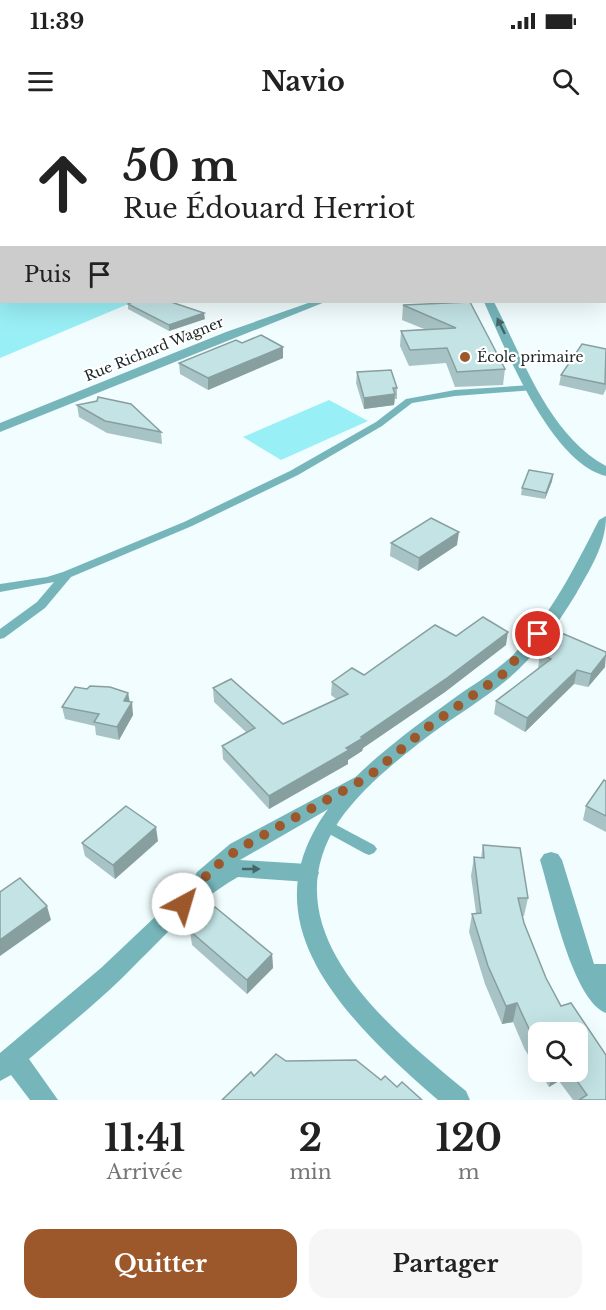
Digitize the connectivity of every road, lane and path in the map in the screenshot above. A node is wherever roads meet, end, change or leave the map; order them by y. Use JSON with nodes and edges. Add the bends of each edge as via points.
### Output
{"nodes":[{"id":1,"x":317,"y":303,"type":"edge"},
{"id":2,"x":489,"y":303,"type":"edge"},
{"id":3,"x":531,"y":388,"type":"junction"},
{"id":4,"x":0,"y":428,"type":"edge"},
{"id":5,"x":606,"y":472,"type":"edge"},
{"id":6,"x":606,"y":520,"type":"edge"},
{"id":7,"x":67,"y":574,"type":"junction"},
{"id":8,"x":0,"y":588,"type":"edge"},
{"id":9,"x":0,"y":635,"type":"edge"},
{"id":10,"x":368,"y":777,"type":"junction"},
{"id":11,"x":327,"y":826,"type":"junction"},
{"id":12,"x":369,"y":849,"type":"dead end"},
{"id":13,"x":551,"y":860,"type":"dead end"},
{"id":14,"x":308,"y":873,"type":"junction"},
{"id":15,"x":183,"y":904,"type":"junction"},
{"id":16,"x":596,"y":975,"type":"edge"},
{"id":17,"x":606,"y":1002,"type":"edge"},
{"id":18,"x":7,"y":1064,"type":"edge"},
{"id":19,"x":45,"y":1100,"type":"edge"},
{"id":20,"x":457,"y":1100,"type":"edge"}],
"edges":[{"from":1,"to":4,"type":"street","name":"Rue Richard Wagner","via":[[230,334]]},
{"from":3,"to":2,"type":"street","one_way":true},
{"from":3,"to":5,"type":"street","via":[[544,414],[587,461]]},
{"from":3,"to":7,"type":"lane","via":[[455,393],[409,401],[379,424],[294,473],[158,538]]},
{"from":6,"to":10,"type":"street","via":[[575,583],[526,650],[502,675],[428,727]]},
{"from":7,"to":8,"type":"lane"},
{"from":7,"to":9,"type":"lane","via":[[41,605]]},
{"from":10,"to":11,"type":"street","via":[[351,792]]},
{"from":10,"to":15,"type":"street","via":[[237,850],[211,870]]},
{"from":11,"to":12,"type":"lane"},
{"from":11,"to":14,"type":"street","via":[[316,844]]},
{"from":13,"to":16,"type":"street"},
{"from":15,"to":14,"type":"street","one_way":true,"via":[[235,868]]},
{"from":14,"to":20,"type":"street","via":[[311,924],[332,975],[379,1033]]},
{"from":15,"to":18,"type":"street"},
{"from":16,"to":17,"type":"street"},
{"from":18,"to":19,"type":"street"}]}
